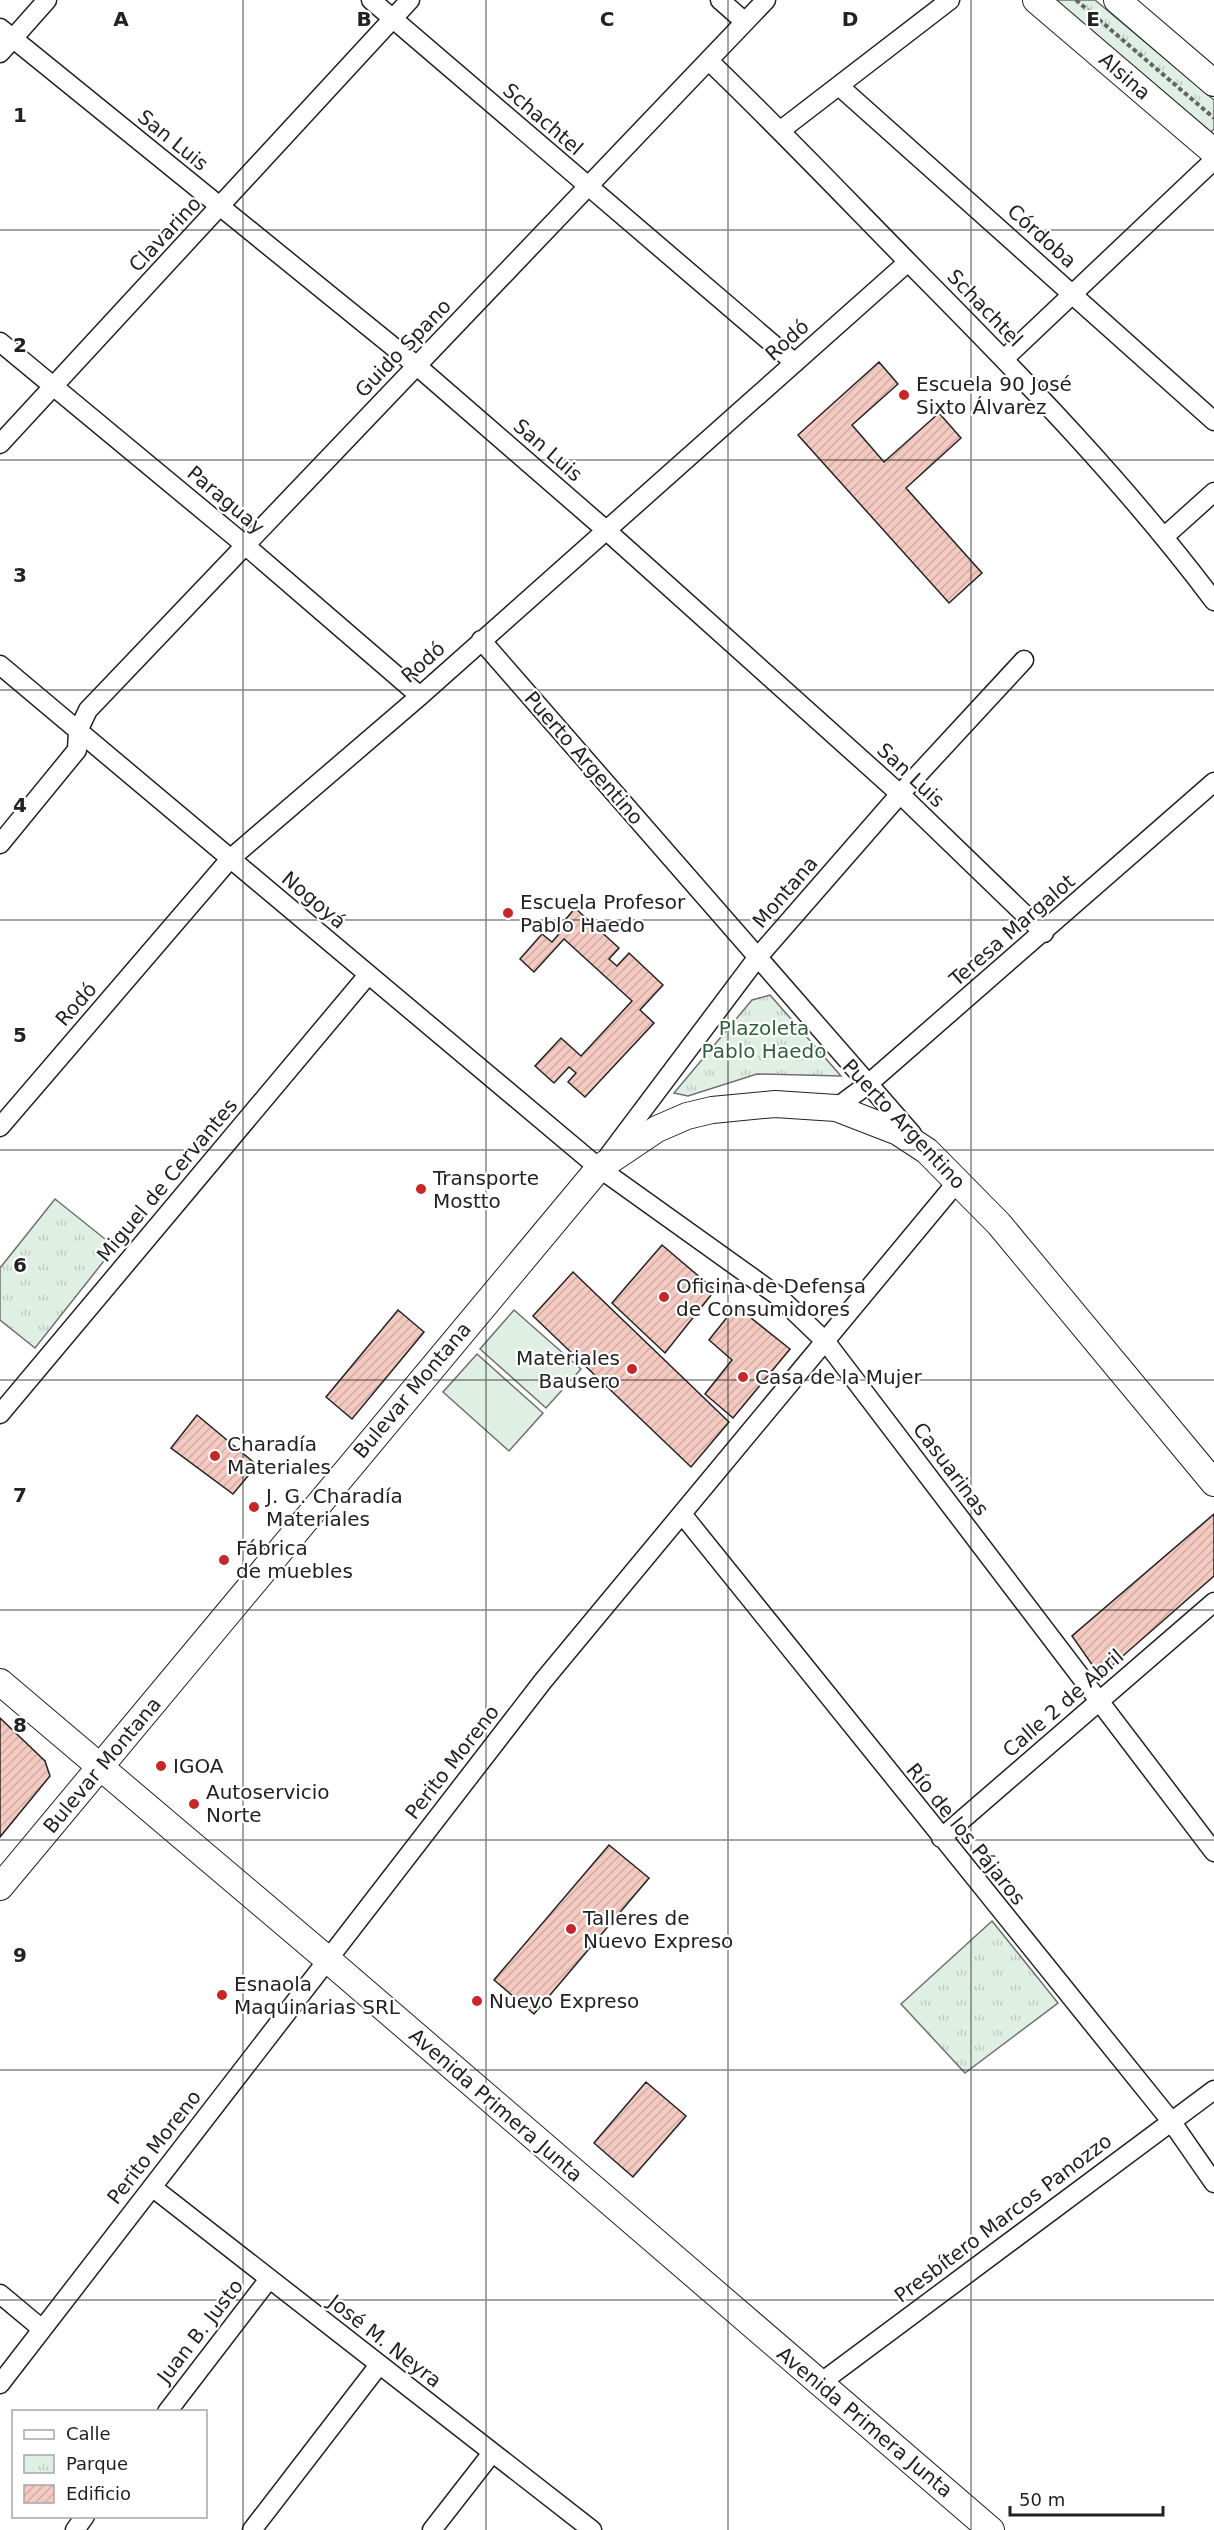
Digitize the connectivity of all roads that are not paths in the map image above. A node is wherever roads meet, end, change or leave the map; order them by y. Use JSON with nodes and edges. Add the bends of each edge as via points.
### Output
{"nodes":[{"id":1,"x":48,"y":0,"type":"edge"},
{"id":2,"x":371,"y":0,"type":"edge"},
{"id":3,"x":410,"y":0,"type":"edge"},
{"id":4,"x":720,"y":0,"type":"edge"},
{"id":5,"x":766,"y":0,"type":"edge"},
{"id":6,"x":950,"y":0,"type":"edge"},
{"id":7,"x":1036,"y":0,"type":"edge"},
{"id":8,"x":1117,"y":0,"type":"edge"},
{"id":9,"x":393,"y":19,"type":"junction"},
{"id":10,"x":745,"y":22,"type":"junction"},
{"id":11,"x":6,"y":34,"type":"edge"},
{"id":12,"x":0,"y":53,"type":"edge"},
{"id":13,"x":709,"y":61,"type":"junction"},
{"id":14,"x":1214,"y":83,"type":"edge"},
{"id":15,"x":839,"y":86,"type":"junction"},
{"id":16,"x":781,"y":130,"type":"junction"},
{"id":17,"x":1214,"y":152,"type":"edge"},
{"id":18,"x":1214,"y":160,"type":"edge"},
{"id":19,"x":587,"y":187,"type":"junction"},
{"id":20,"x":220,"y":207,"type":"junction"},
{"id":21,"x":908,"y":262,"type":"junction"},
{"id":22,"x":1072,"y":294,"type":"junction"},
{"id":23,"x":0,"y":342,"type":"edge"},
{"id":24,"x":1004,"y":359,"type":"junction"},
{"id":25,"x":795,"y":363,"type":"junction"},
{"id":26,"x":417,"y":366,"type":"junction"},
{"id":27,"x":53,"y":387,"type":"junction"},
{"id":28,"x":1214,"y":421,"type":"edge"},
{"id":29,"x":0,"y":444,"type":"edge"},
{"id":30,"x":1214,"y":492,"type":"edge"},
{"id":31,"x":607,"y":531,"type":"junction"},
{"id":32,"x":1165,"y":536,"type":"junction"},
{"id":33,"x":245,"y":545,"type":"junction"},
{"id":34,"x":1214,"y":601,"type":"edge"},
{"id":35,"x":481,"y":640,"type":"junction"},
{"id":36,"x":1024,"y":660,"type":"dead end"},
{"id":37,"x":0,"y":665,"type":"edge"},
{"id":38,"x":420,"y":696,"type":"junction"},
{"id":39,"x":78,"y":731,"type":"junction"},
{"id":40,"x":1214,"y":782,"type":"edge"},
{"id":41,"x":900,"y":794,"type":"junction"},
{"id":42,"x":0,"y":844,"type":"edge"},
{"id":43,"x":230,"y":859,"type":"junction"},
{"id":44,"x":1044,"y":933,"type":"junction"},
{"id":45,"x":757,"y":958,"type":"junction"},
{"id":46,"x":368,"y":975,"type":"junction"},
{"id":47,"x":867,"y":1085,"type":"junction"},
{"id":48,"x":836,"y":1108,"type":"junction"},
{"id":49,"x":0,"y":1127,"type":"edge"},
{"id":50,"x":927,"y":1151,"type":"junction"},
{"id":51,"x":599,"y":1168,"type":"junction"},
{"id":52,"x":957,"y":1182,"type":"junction"},
{"id":53,"x":826,"y":1342,"type":"junction"},
{"id":54,"x":0,"y":1414,"type":"edge"},
{"id":55,"x":1211,"y":1478,"type":"edge"},
{"id":56,"x":682,"y":1514,"type":"junction"},
{"id":57,"x":1214,"y":1602,"type":"edge"},
{"id":58,"x":0,"y":1682,"type":"edge"},
{"id":59,"x":1100,"y":1702,"type":"junction"},
{"id":60,"x":100,"y":1767,"type":"junction"},
{"id":61,"x":941,"y":1838,"type":"junction"},
{"id":62,"x":1214,"y":1852,"type":"edge"},
{"id":63,"x":0,"y":1887,"type":"edge"},
{"id":64,"x":327,"y":1959,"type":"junction"},
{"id":65,"x":1214,"y":2090,"type":"edge"},
{"id":66,"x":1171,"y":2121,"type":"junction"},
{"id":67,"x":1214,"y":2183,"type":"edge"},
{"id":68,"x":152,"y":2187,"type":"junction"},
{"id":69,"x":269,"y":2279,"type":"junction"},
{"id":70,"x":0,"y":2294,"type":"edge"},
{"id":71,"x":42,"y":2329,"type":"junction"},
{"id":72,"x":379,"y":2365,"type":"junction"},
{"id":73,"x":0,"y":2384,"type":"edge"},
{"id":74,"x":819,"y":2384,"type":"junction"},
{"id":75,"x":168,"y":2410,"type":"edge"},
{"id":76,"x":492,"y":2453,"type":"junction"},
{"id":77,"x":84,"y":2518,"type":"edge"},
{"id":78,"x":75,"y":2530,"type":"edge"},
{"id":79,"x":252,"y":2530,"type":"edge"},
{"id":80,"x":432,"y":2530,"type":"edge"},
{"id":81,"x":592,"y":2530,"type":"edge"},
{"id":82,"x":991,"y":2530,"type":"edge"}],
"edges":[{"from":1,"to":11,"type":"street"},
{"from":2,"to":9,"type":"street","name":"Schachtel"},
{"from":3,"to":9,"type":"street","name":"Clavarino"},
{"from":4,"to":10,"type":"street"},
{"from":5,"to":10,"type":"street","name":"Guido Spano"},
{"from":6,"to":15,"type":"street"},
{"from":7,"to":17,"type":"main road","name":"Alsina"},
{"from":8,"to":14,"type":"main road"},
{"from":9,"to":19,"type":"street","name":"Schachtel"},
{"from":9,"to":20,"type":"street","name":"Clavarino"},
{"from":10,"to":13,"type":"street","name":"Guido Spano"},
{"from":11,"to":12,"type":"street"},
{"from":11,"to":20,"type":"street","name":"San Luis"},
{"from":13,"to":16,"type":"street","name":"Schachtel"},
{"from":13,"to":19,"type":"street","name":"Guido Spano"},
{"from":15,"to":16,"type":"street"},
{"from":15,"to":22,"type":"street","name":"Córdoba"},
{"from":16,"to":21,"type":"street","name":"Schachtel"},
{"from":18,"to":22,"type":"street"},
{"from":19,"to":25,"type":"street","name":"Schachtel"},
{"from":19,"to":26,"type":"street","name":"Guido Spano"},
{"from":20,"to":26,"type":"street","name":"San Luis"},
{"from":20,"to":27,"type":"street","name":"Clavarino"},
{"from":21,"to":24,"type":"street","name":"Schachtel"},
{"from":21,"to":25,"type":"street","name":"Rodó"},
{"from":22,"to":24,"type":"street"},
{"from":22,"to":28,"type":"street","name":"Córdoba"},
{"from":23,"to":27,"type":"street","name":"Paraguay"},
{"from":24,"to":32,"type":"street","name":"Schachtel"},
{"from":25,"to":31,"type":"street","name":"Rodó"},
{"from":26,"to":31,"type":"street","name":"San Luis"},
{"from":26,"to":33,"type":"street","name":"Guido Spano"},
{"from":27,"to":29,"type":"street","name":"Clavarino"},
{"from":27,"to":33,"type":"street","name":"Paraguay"},
{"from":30,"to":32,"type":"street"},
{"from":31,"to":35,"type":"street","name":"Rodó"},
{"from":31,"to":41,"type":"street","name":"San Luis"},
{"from":32,"to":34,"type":"street","name":"Schachtel"},
{"from":33,"to":38,"type":"street","name":"Paraguay"},
{"from":33,"to":39,"type":"street","name":"Guido Spano","via":[[87,710]]},
{"from":35,"to":38,"type":"street","name":"Rodó"},
{"from":35,"to":45,"type":"street","name":"Puerto Argentino"},
{"from":36,"to":41,"type":"street","name":"Montana"},
{"from":37,"to":39,"type":"street","name":"Nogoyá"},
{"from":38,"to":43,"type":"street","name":"Rodó"},
{"from":39,"to":42,"type":"street","name":"Guido Spano","via":[[77,750]]},
{"from":39,"to":43,"type":"street","name":"Nogoyá"},
{"from":40,"to":44,"type":"street","name":"Teresa Margalot"},
{"from":41,"to":44,"type":"street","name":"San Luis"},
{"from":41,"to":45,"type":"street","name":"Montana"},
{"from":43,"to":46,"type":"street","name":"Nogoyá"},
{"from":43,"to":49,"type":"street","name":"Rodó"},
{"from":44,"to":47,"type":"street","name":"Teresa Margalot"},
{"from":45,"to":47,"type":"street","name":"Puerto Argentino"},
{"from":45,"to":51,"type":"street","name":"Montana"},
{"from":46,"to":51,"type":"street","name":"Nogoyá"},
{"from":46,"to":54,"type":"street","name":"Miguel de Cervantes"},
{"from":47,"to":48,"type":"street","name":"Teresa Margalot"},
{"from":47,"to":50,"type":"street","name":"Puerto Argentino"},
{"from":48,"to":50,"type":"main road","name":"Bulevar Montana","via":[[898,1132]]},
{"from":48,"to":51,"type":"main road","name":"Bulevar Montana","via":[[775,1104],[687,1116],[657,1129]]},
{"from":50,"to":52,"type":"main road","name":"Puerto Argentino"},
{"from":51,"to":53,"type":"street","name":"Casuarinas","via":[[778,1296]]},
{"from":51,"to":60,"type":"main road","name":"Bulevar Montana"},
{"from":52,"to":53,"type":"street","name":"Perito Moreno"},
{"from":52,"to":55,"type":"main road","name":"Puerto Argentino","via":[[999,1224]]},
{"from":53,"to":56,"type":"street","name":"Perito Moreno"},
{"from":53,"to":59,"type":"street","name":"Casuarinas"},
{"from":56,"to":61,"type":"street","name":"Río de los Pájaros"},
{"from":56,"to":64,"type":"street","name":"Perito Moreno","via":[[543,1681]]},
{"from":57,"to":59,"type":"street","name":"Calle 2 de Abril"},
{"from":58,"to":60,"type":"main road","name":"Avenida Primera Junta"},
{"from":59,"to":61,"type":"street","name":"Calle 2 de Abril"},
{"from":59,"to":62,"type":"street","name":"Casuarinas"},
{"from":60,"to":63,"type":"main road","name":"Bulevar Montana"},
{"from":60,"to":64,"type":"main road","name":"Avenida Primera Junta"},
{"from":61,"to":66,"type":"street","name":"Río de los Pájaros"},
{"from":64,"to":68,"type":"street","name":"Perito Moreno"},
{"from":64,"to":74,"type":"main road","name":"Avenida Primera Junta"},
{"from":65,"to":66,"type":"street","name":"Presbítero Marcos Panozzo"},
{"from":66,"to":67,"type":"street","name":"Río de los Pájaros"},
{"from":66,"to":74,"type":"street","name":"Presbítero Marcos Panozzo"},
{"from":68,"to":69,"type":"street","name":"José M. Neyra"},
{"from":68,"to":71,"type":"street","name":"Perito Moreno"},
{"from":69,"to":72,"type":"street","name":"José M. Neyra"},
{"from":69,"to":75,"type":"street","name":"Juan B. Justo"},
{"from":70,"to":71,"type":"street"},
{"from":71,"to":73,"type":"street","name":"Perito Moreno"},
{"from":72,"to":76,"type":"street","name":"José M. Neyra"},
{"from":72,"to":79,"type":"street"},
{"from":74,"to":82,"type":"main road","name":"Avenida Primera Junta"},
{"from":76,"to":80,"type":"street"},
{"from":76,"to":81,"type":"street","name":"José M. Neyra"},
{"from":77,"to":78,"type":"street"}]}
